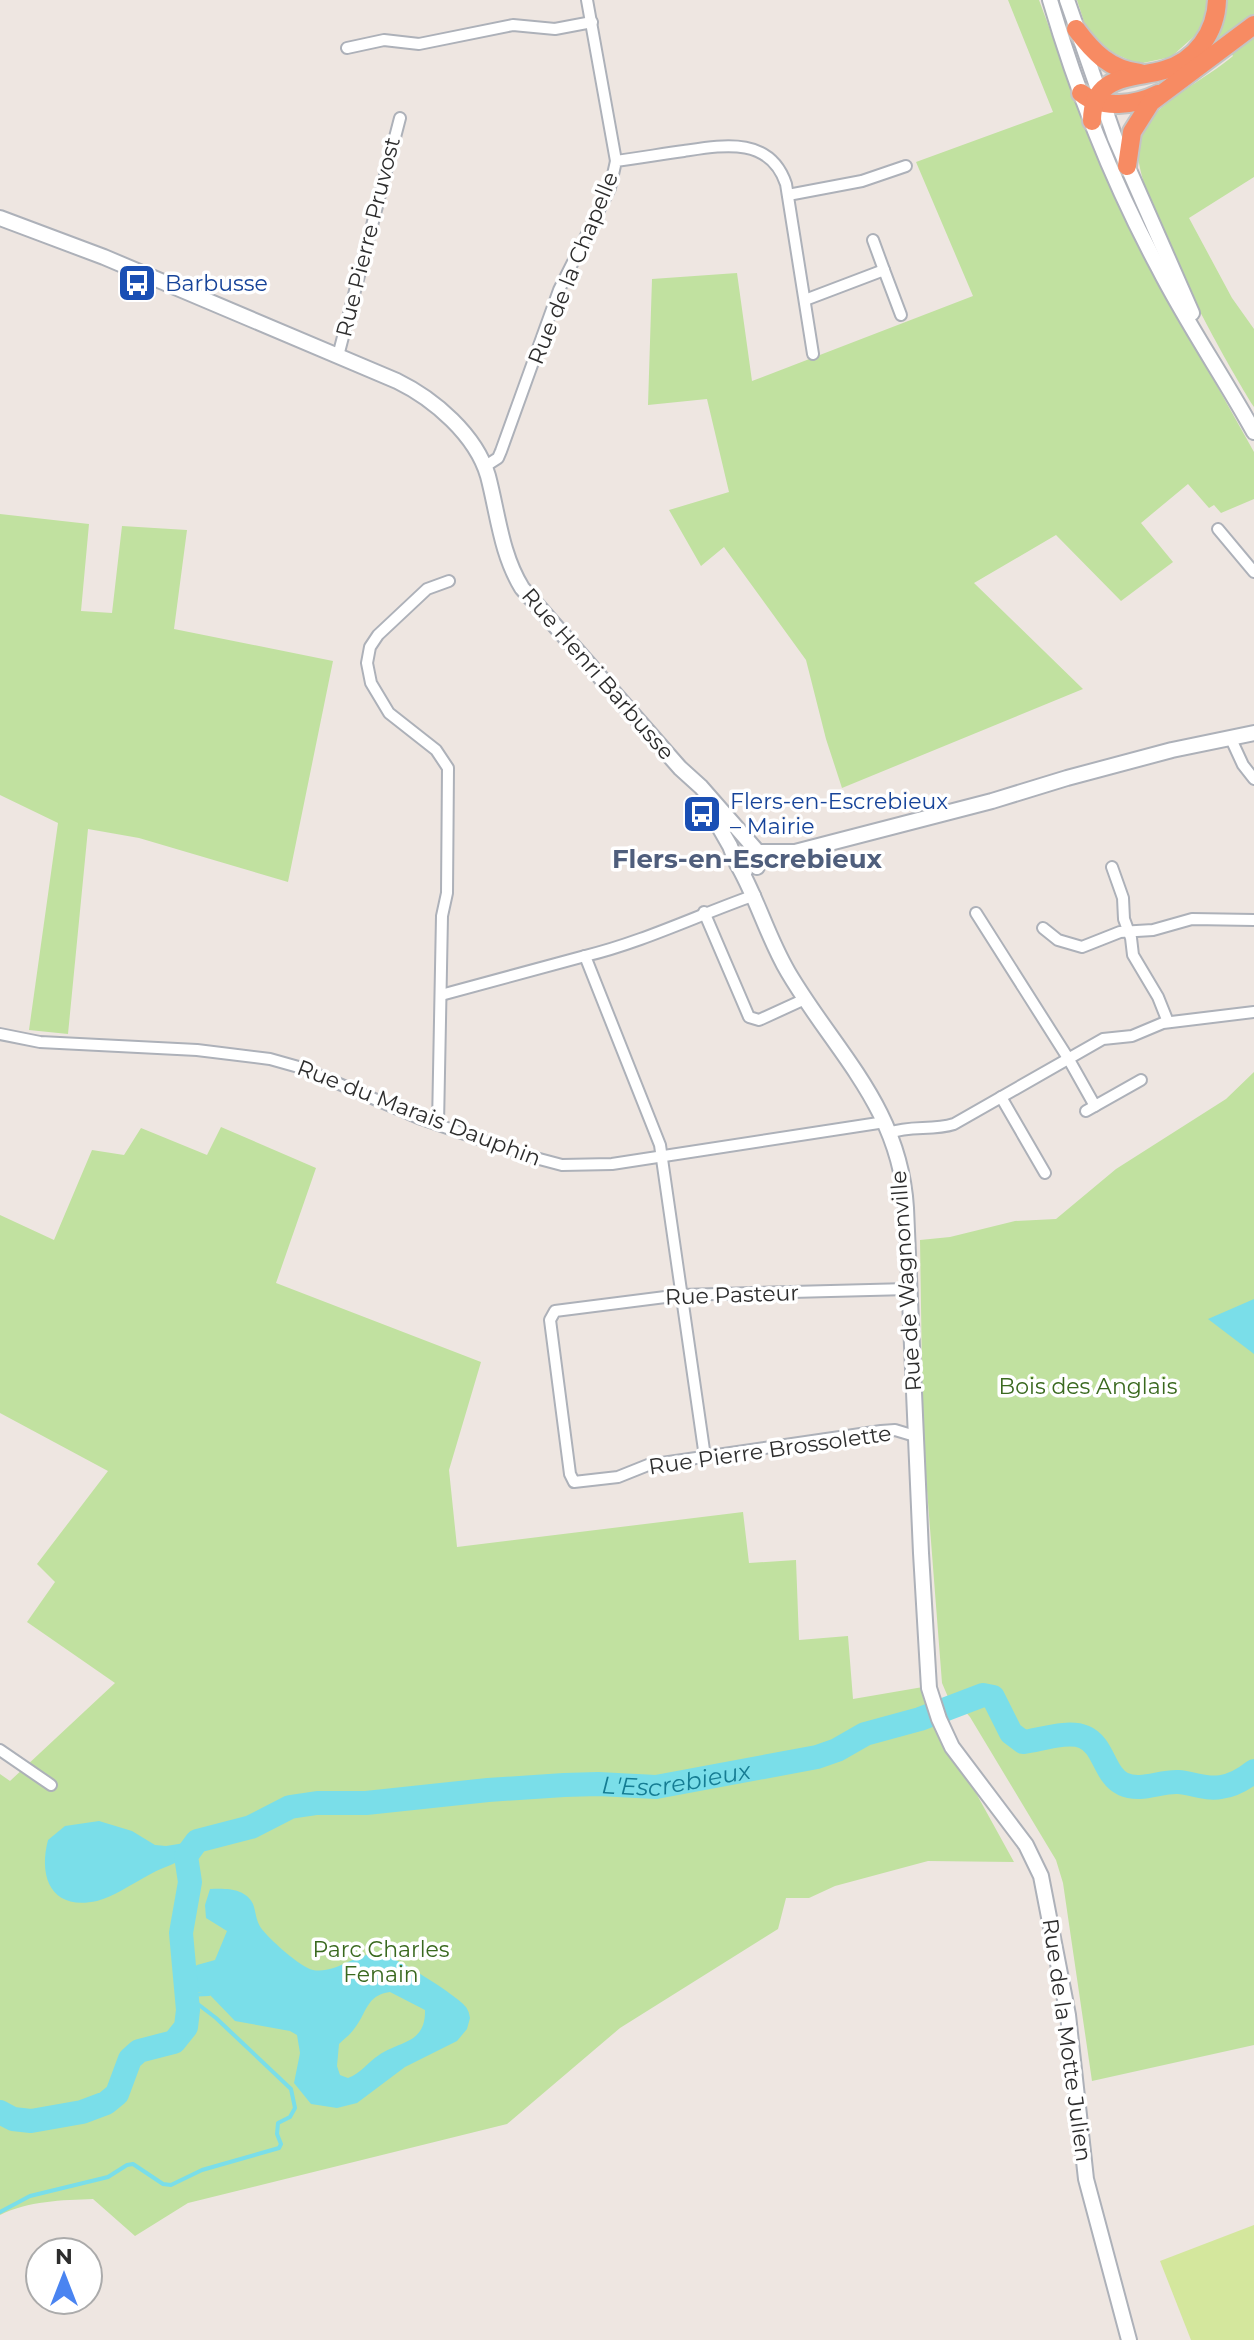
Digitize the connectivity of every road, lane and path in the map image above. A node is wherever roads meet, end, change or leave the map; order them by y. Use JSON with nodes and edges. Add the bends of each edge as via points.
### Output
{"nodes":[{"id":1,"x":587,"y":0,"type":"edge"},
{"id":2,"x":1050,"y":0,"type":"edge"},
{"id":3,"x":1067,"y":0,"type":"edge"},
{"id":4,"x":1217,"y":0,"type":"edge"},
{"id":5,"x":592,"y":22,"type":"junction"},
{"id":6,"x":1254,"y":25,"type":"edge"},
{"id":7,"x":1076,"y":29,"type":"junction"},
{"id":8,"x":347,"y":48,"type":"dead end"},
{"id":9,"x":1147,"y":73,"type":"junction"},
{"id":10,"x":1164,"y":91,"type":"junction"},
{"id":11,"x":1094,"y":98,"type":"junction"},
{"id":12,"x":400,"y":118,"type":"dead end"},
{"id":13,"x":1092,"y":121,"type":"joint"},
{"id":14,"x":616,"y":161,"type":"junction"},
{"id":15,"x":906,"y":166,"type":"dead end"},
{"id":16,"x":1127,"y":166,"type":"junction"},
{"id":17,"x":788,"y":195,"type":"junction"},
{"id":18,"x":0,"y":218,"type":"edge"},
{"id":19,"x":873,"y":240,"type":"dead end"},
{"id":20,"x":884,"y":270,"type":"junction"},
{"id":21,"x":805,"y":300,"type":"junction"},
{"id":22,"x":901,"y":315,"type":"dead end"},
{"id":23,"x":813,"y":354,"type":"dead end"},
{"id":24,"x":338,"y":356,"type":"junction"},
{"id":25,"x":1218,"y":367,"type":"junction"},
{"id":26,"x":1254,"y":432,"type":"edge"},
{"id":27,"x":484,"y":467,"type":"junction"},
{"id":28,"x":1218,"y":529,"type":"dead end"},
{"id":29,"x":1254,"y":572,"type":"edge"},
{"id":30,"x":449,"y":581,"type":"dead end"},
{"id":31,"x":1254,"y":733,"type":"edge"},
{"id":32,"x":1231,"y":739,"type":"junction"},
{"id":33,"x":680,"y":768,"type":"junction"},
{"id":34,"x":1254,"y":779,"type":"edge"},
{"id":35,"x":756,"y":859,"type":"junction"},
{"id":36,"x":737,"y":863,"type":"junction"},
{"id":37,"x":1112,"y":867,"type":"dead end"},
{"id":38,"x":755,"y":895,"type":"junction"},
{"id":39,"x":704,"y":912,"type":"junction"},
{"id":40,"x":976,"y":913,"type":"dead end"},
{"id":41,"x":1254,"y":920,"type":"edge"},
{"id":42,"x":1043,"y":928,"type":"dead end"},
{"id":43,"x":1129,"y":932,"type":"junction"},
{"id":44,"x":585,"y":956,"type":"junction"},
{"id":45,"x":441,"y":995,"type":"junction"},
{"id":46,"x":805,"y":999,"type":"junction"},
{"id":47,"x":1254,"y":1012,"type":"edge"},
{"id":48,"x":1168,"y":1022,"type":"junction"},
{"id":49,"x":0,"y":1034,"type":"edge"},
{"id":50,"x":1068,"y":1058,"type":"junction"},
{"id":51,"x":1141,"y":1080,"type":"dead end"},
{"id":52,"x":1001,"y":1097,"type":"junction"},
{"id":53,"x":438,"y":1125,"type":"junction"},
{"id":54,"x":887,"y":1128,"type":"junction"},
{"id":55,"x":661,"y":1157,"type":"junction"},
{"id":56,"x":1045,"y":1173,"type":"dead end"},
{"id":57,"x":909,"y":1289,"type":"junction"},
{"id":58,"x":681,"y":1295,"type":"junction"},
{"id":59,"x":915,"y":1436,"type":"junction"},
{"id":60,"x":705,"y":1457,"type":"junction"},
{"id":61,"x":578,"y":1483,"type":"joint"},
{"id":62,"x":933,"y":1701,"type":"joint"},
{"id":63,"x":0,"y":1750,"type":"edge"},
{"id":64,"x":51,"y":1785,"type":"dead end"},
{"id":65,"x":1129,"y":2340,"type":"edge"}],
"edges":[{"from":1,"to":5,"type":"street"},
{"from":2,"to":11,"type":"street"},
{"from":3,"to":7,"type":"street"},
{"from":4,"to":9,"type":"highway","via":[[1214,22],[1200,47],[1170,68]]},
{"from":5,"to":8,"type":"street","via":[[555,29],[513,25],[413,45],[384,40]]},
{"from":5,"to":14,"type":"street"},
{"from":6,"to":10,"type":"highway"},
{"from":7,"to":9,"type":"highway","via":[[1109,64]]},
{"from":7,"to":11,"type":"street"},
{"from":9,"to":11,"type":"highway","via":[[1117,80]]},
{"from":10,"to":11,"type":"highway","via":[[1132,103]]},
{"from":10,"to":16,"type":"highway","via":[[1135,124]]},
{"from":11,"to":13,"type":"highway"},
{"from":11,"to":16,"type":"street"},
{"from":12,"to":24,"type":"street","name":"Rue Pierre Pruvost"},
{"from":13,"to":25,"type":"street","via":[[1150,253]]},
{"from":14,"to":17,"type":"street","name":"Rue de la Chapelle","via":[[742,146],[775,164]]},
{"from":14,"to":27,"type":"street","name":"Rue de la Chapelle","via":[[610,188],[554,300],[498,458]]},
{"from":15,"to":17,"type":"street","via":[[847,185]]},
{"from":16,"to":25,"type":"street"},
{"from":17,"to":21,"type":"street","name":"Rue de la Chapelle"},
{"from":18,"to":24,"type":"street","name":"Rue Henri Barbusse"},
{"from":19,"to":20,"type":"street"},
{"from":20,"to":21,"type":"street"},
{"from":20,"to":22,"type":"street"},
{"from":21,"to":23,"type":"street","name":"Rue de la Chapelle"},
{"from":24,"to":27,"type":"street","name":"Rue Henri Barbusse","via":[[422,394],[463,435]]},
{"from":25,"to":26,"type":"street"},
{"from":27,"to":33,"type":"street","name":"Rue Henri Barbusse","via":[[506,551],[522,588]]},
{"from":28,"to":29,"type":"street"},
{"from":30,"to":45,"type":"street","via":[[427,589],[378,635],[367,663],[371,683],[389,713],[436,750],[448,768]]},
{"from":31,"to":32,"type":"street"},
{"from":32,"to":34,"type":"street"},
{"from":32,"to":35,"type":"street"},
{"from":33,"to":35,"type":"street","name":"Rue Henri Barbusse","via":[[708,795]]},
{"from":33,"to":36,"type":"street","name":"Rue Henri Barbusse","via":[[717,821]]},
{"from":35,"to":36,"type":"street","via":[[747,871]]},
{"from":35,"to":36,"type":"street","via":[[740,849]]},
{"from":35,"to":38,"type":"street","name":"Rue de Wagnonville"},
{"from":36,"to":38,"type":"street","name":"Rue de Wagnonville"},
{"from":37,"to":43,"type":"street"},
{"from":38,"to":39,"type":"street"},
{"from":38,"to":46,"type":"street","name":"Rue de Wagnonville","via":[[775,949]]},
{"from":39,"to":44,"type":"street","via":[[625,946]]},
{"from":39,"to":46,"type":"street","via":[[749,1017],[759,1020]]},
{"from":40,"to":50,"type":"street"},
{"from":41,"to":43,"type":"street","via":[[1192,919]]},
{"from":42,"to":43,"type":"street","via":[[1058,940],[1082,947]]},
{"from":43,"to":48,"type":"street","via":[[1136,962]]},
{"from":44,"to":45,"type":"street"},
{"from":44,"to":55,"type":"street"},
{"from":45,"to":53,"type":"street"},
{"from":46,"to":54,"type":"street","name":"Rue de Wagnonville","via":[[861,1077]]},
{"from":47,"to":48,"type":"street","name":"Rue du Marais Dauphin"},
{"from":48,"to":50,"type":"street","name":"Rue du Marais Dauphin","via":[[1132,1036],[1099,1040]]},
{"from":49,"to":53,"type":"street","name":"Rue du Marais Dauphin","via":[[40,1042],[270,1059]]},
{"from":50,"to":51,"type":"street","via":[[1090,1109]]},
{"from":50,"to":52,"type":"street","name":"Rue du Marais Dauphin"},
{"from":52,"to":54,"type":"street","name":"Rue du Marais Dauphin","via":[[950,1126]]},
{"from":52,"to":56,"type":"street"},
{"from":53,"to":55,"type":"street","name":"Rue du Marais Dauphin","via":[[562,1165]]},
{"from":54,"to":55,"type":"street","name":"Rue du Marais Dauphin"},
{"from":54,"to":57,"type":"street","name":"Rue de Wagnonville","via":[[904,1187]]},
{"from":55,"to":58,"type":"street"},
{"from":57,"to":58,"type":"street","name":"Rue Pasteur"},
{"from":57,"to":59,"type":"street","name":"Rue de Wagnonville"},
{"from":58,"to":60,"type":"street"},
{"from":58,"to":61,"type":"street","name":"Rue Pasteur","via":[[555,1311],[550,1320],[570,1474]]},
{"from":59,"to":60,"type":"street","name":"Rue Pierre Brossolette","via":[[888,1430]]},
{"from":59,"to":62,"type":"street","name":"Rue de Wagnonville","via":[[926,1663]]},
{"from":60,"to":61,"type":"street","name":"Rue Pierre Brossolette"},
{"from":62,"to":65,"type":"street","name":"Rue de la Motte Julien","via":[[960,1759],[1026,1845],[1041,1876],[1070,2030],[1086,2179]]},
{"from":63,"to":64,"type":"street"}]}
